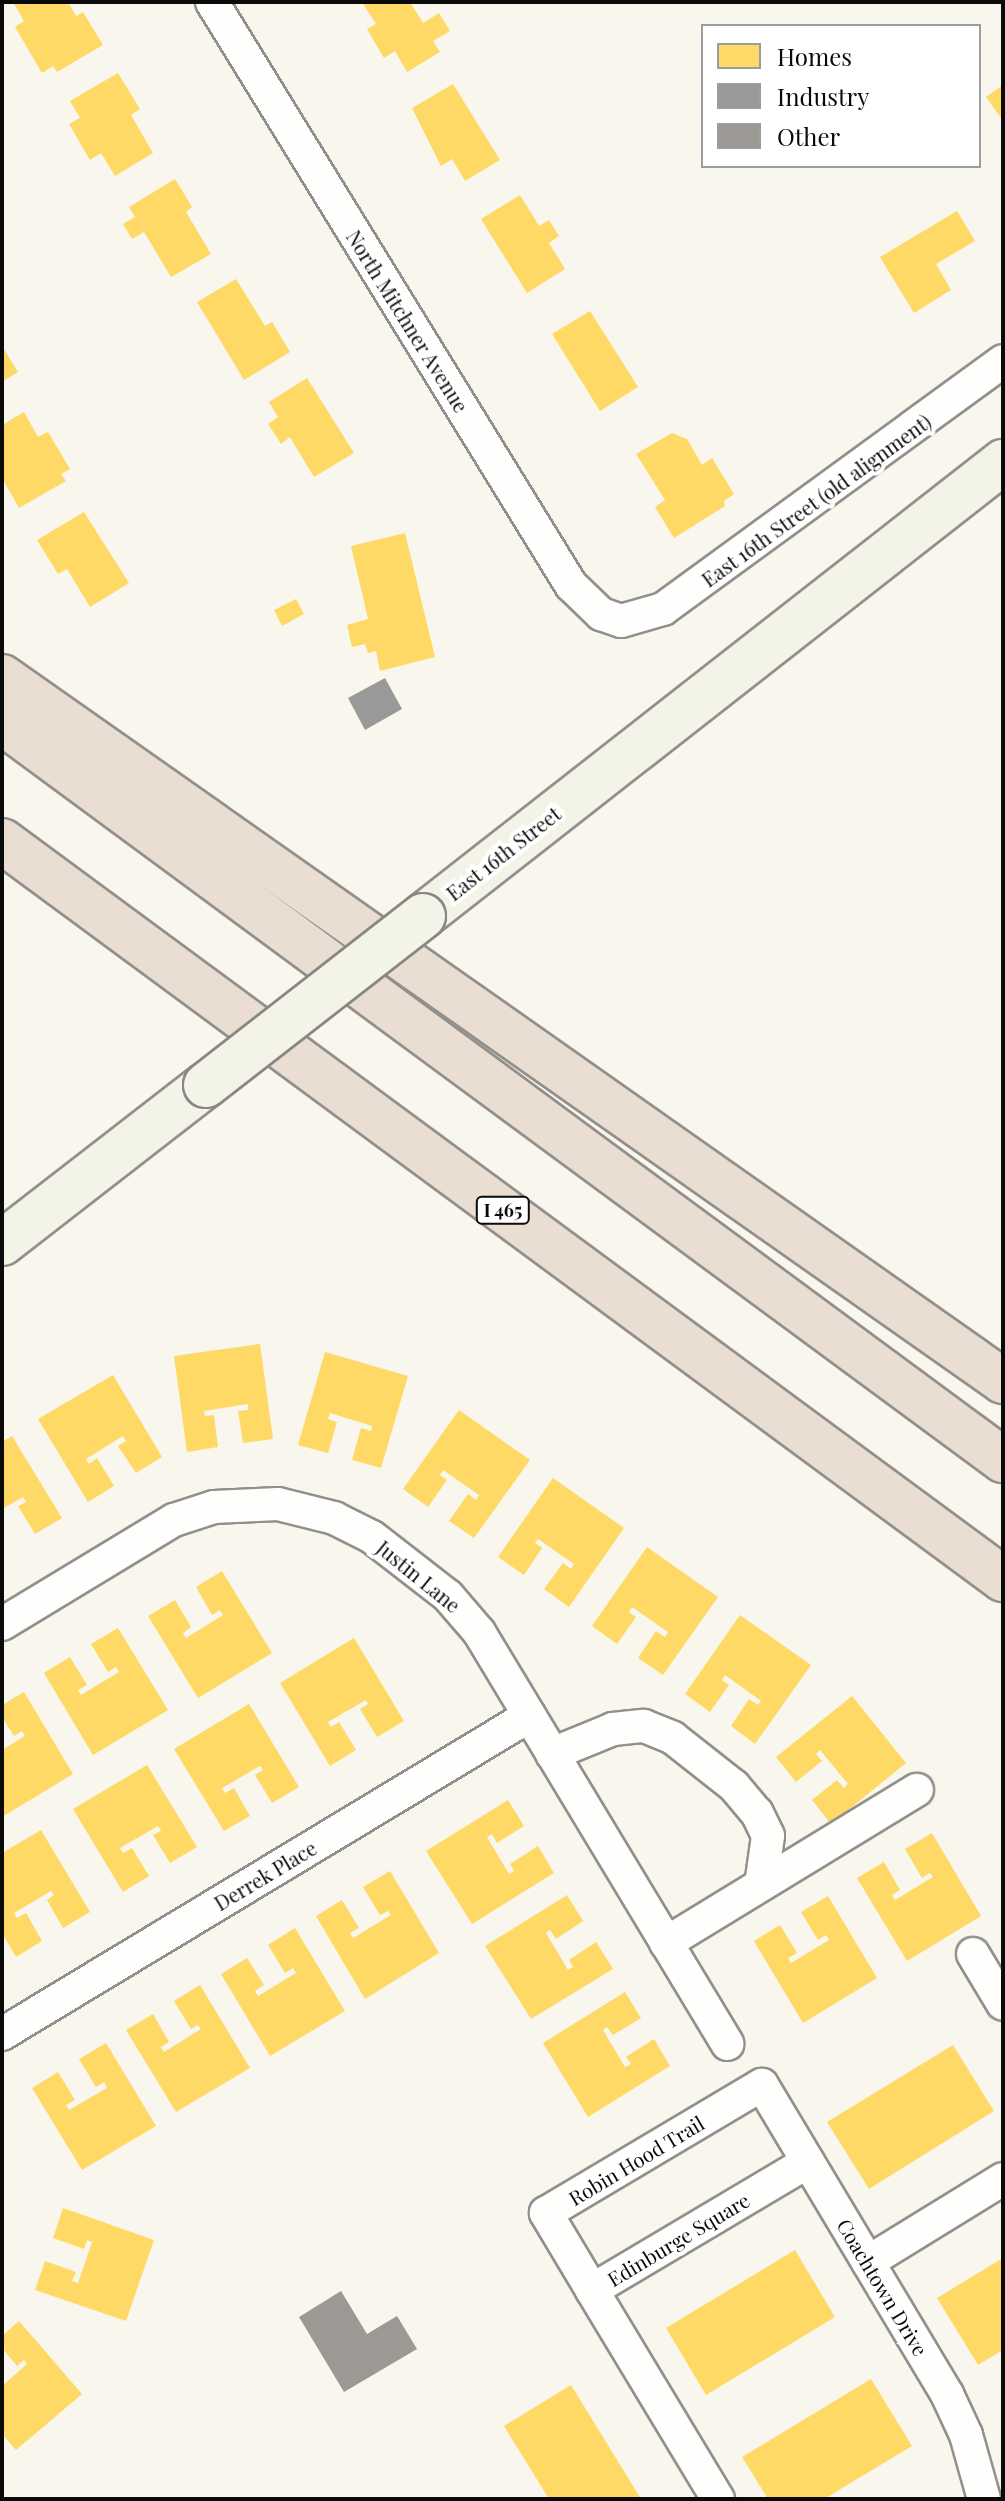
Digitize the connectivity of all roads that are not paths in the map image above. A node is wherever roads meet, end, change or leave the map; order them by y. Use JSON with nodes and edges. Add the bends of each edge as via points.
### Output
{"nodes":[{"id":1,"x":212,"y":2,"type":"edge"},
{"id":2,"x":1003,"y":361,"type":"edge"},
{"id":3,"x":1003,"y":462,"type":"edge"},
{"id":4,"x":621,"y":621,"type":"joint"},
{"id":5,"x":2,"y":677,"type":"edge"},
{"id":6,"x":2,"y":722,"type":"edge"},
{"id":7,"x":2,"y":841,"type":"edge"},
{"id":8,"x":2,"y":1243,"type":"edge"},
{"id":9,"x":1003,"y":1381,"type":"edge"},
{"id":10,"x":1003,"y":1460,"type":"edge"},
{"id":11,"x":1003,"y":1579,"type":"edge"},
{"id":12,"x":2,"y":1624,"type":"edge"},
{"id":13,"x":529,"y":1716,"type":"junction"},
{"id":14,"x":552,"y":1754,"type":"junction"},
{"id":15,"x":917,"y":1790,"type":"dead end"},
{"id":16,"x":761,"y":1885,"type":"junction"},
{"id":17,"x":666,"y":1943,"type":"junction"},
{"id":18,"x":973,"y":1954,"type":"dead end"},
{"id":19,"x":1003,"y":2004,"type":"edge"},
{"id":20,"x":2,"y":2034,"type":"edge"},
{"id":21,"x":728,"y":2044,"type":"dead end"},
{"id":22,"x":762,"y":2085,"type":"joint"},
{"id":23,"x":808,"y":2162,"type":"junction"},
{"id":24,"x":1003,"y":2179,"type":"edge"},
{"id":25,"x":868,"y":2262,"type":"junction"},
{"id":26,"x":592,"y":2290,"type":"junction"},
{"id":27,"x":718,"y":2499,"type":"edge"},
{"id":28,"x":984,"y":2499,"type":"edge"}],
"edges":[{"from":1,"to":4,"type":"street","name":"North Mitchner Avenue","via":[[577,594],[601,614]]},
{"from":2,"to":4,"type":"street","name":"East 16th Street (old alignment)","via":[[663,609]]},
{"from":3,"to":8,"type":"street","name":"East 16th Street","bridge":true},
{"from":5,"to":9,"type":"highway"},
{"from":6,"to":10,"type":"highway"},
{"from":7,"to":11,"type":"highway","number":"I 465"},
{"from":12,"to":13,"type":"street","name":"Justin Lane","via":[[174,1520],[214,1507],[278,1504],[354,1527],[448,1596],[479,1632]]},
{"from":13,"to":14,"type":"street","name":"Justin Lane"},
{"from":13,"to":20,"type":"street","name":"Derrek Place"},
{"from":14,"to":16,"type":"street","via":[[613,1729],[644,1726],[673,1738],[734,1786],[757,1813],[768,1836]]},
{"from":14,"to":17,"type":"street","name":"Justin Lane"},
{"from":15,"to":16,"type":"street"},
{"from":16,"to":17,"type":"street"},
{"from":17,"to":21,"type":"street","name":"Justin Lane"},
{"from":18,"to":19,"type":"street"},
{"from":22,"to":23,"type":"street","name":"Coachtown Drive"},
{"from":22,"to":26,"type":"street","name":"Robin Hood Trail","via":[[546,2213]]},
{"from":23,"to":25,"type":"street","name":"Coachtown Drive"},
{"from":23,"to":26,"type":"street","name":"Edinburge Square"},
{"from":24,"to":25,"type":"street"},
{"from":25,"to":28,"type":"street","name":"Coachtown Drive","via":[[960,2418]]},
{"from":26,"to":27,"type":"street","name":"Edinburge Square"}]}
